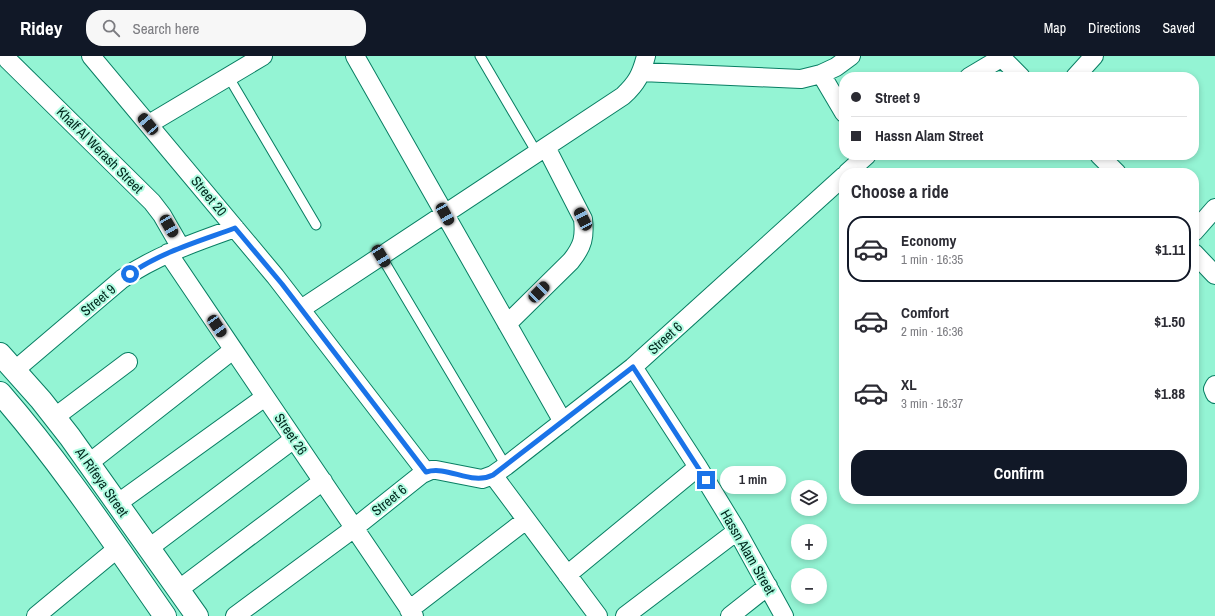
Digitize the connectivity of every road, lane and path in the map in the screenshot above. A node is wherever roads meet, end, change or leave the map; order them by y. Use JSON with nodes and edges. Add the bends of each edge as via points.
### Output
{"nodes":[{"id":1,"x":91,"y":56,"type":"edge"},
{"id":2,"x":263,"y":56,"type":"edge"},
{"id":3,"x":355,"y":56,"type":"edge"},
{"id":4,"x":480,"y":56,"type":"edge"},
{"id":5,"x":851,"y":56,"type":"edge"},
{"id":6,"x":1094,"y":56,"type":"edge"},
{"id":7,"x":1000,"y":57,"type":"edge"},
{"id":8,"x":8,"y":60,"type":"dead end"},
{"id":9,"x":644,"y":64,"type":"edge"},
{"id":10,"x":977,"y":72,"type":"edge"},
{"id":11,"x":1016,"y":72,"type":"edge"},
{"id":12,"x":1080,"y":72,"type":"edge"},
{"id":13,"x":820,"y":74,"type":"junction"},
{"id":14,"x":228,"y":76,"type":"junction"},
{"id":15,"x":839,"y":105,"type":"edge"},
{"id":16,"x":148,"y":124,"type":"junction"},
{"id":17,"x":542,"y":150,"type":"junction"},
{"id":18,"x":862,"y":160,"type":"edge"},
{"id":19,"x":1104,"y":160,"type":"edge"},
{"id":20,"x":853,"y":168,"type":"edge"},
{"id":21,"x":1112,"y":168,"type":"edge"},
{"id":22,"x":839,"y":181,"type":"edge"},
{"id":23,"x":1215,"y":208,"type":"edge"},
{"id":24,"x":445,"y":214,"type":"junction"},
{"id":25,"x":316,"y":224,"type":"dead end"},
{"id":26,"x":1199,"y":226,"type":"edge"},
{"id":27,"x":235,"y":228,"type":"junction"},
{"id":28,"x":174,"y":251,"type":"junction"},
{"id":29,"x":381,"y":256,"type":"junction"},
{"id":30,"x":1199,"y":258,"type":"edge"},
{"id":31,"x":1215,"y":275,"type":"edge"},
{"id":32,"x":301,"y":309,"type":"junction"},
{"id":33,"x":507,"y":324,"type":"junction"},
{"id":34,"x":233,"y":350,"type":"junction"},
{"id":35,"x":0,"y":354,"type":"edge"},
{"id":36,"x":128,"y":362,"type":"dead end"},
{"id":37,"x":633,"y":367,"type":"junction"},
{"id":38,"x":15,"y":370,"type":"junction"},
{"id":39,"x":1215,"y":385,"type":"edge"},
{"id":40,"x":0,"y":393,"type":"edge"},
{"id":41,"x":1215,"y":394,"type":"edge"},
{"id":42,"x":265,"y":397,"type":"junction"},
{"id":43,"x":55,"y":417,"type":"junction"},
{"id":44,"x":563,"y":422,"type":"junction"},
{"id":45,"x":294,"y":439,"type":"junction"},
{"id":46,"x":89,"y":463,"type":"junction"},
{"id":47,"x":698,"y":467,"type":"junction"},
{"id":48,"x":500,"y":471,"type":"junction"},
{"id":49,"x":426,"y":472,"type":"junction"},
{"id":50,"x":323,"y":482,"type":"junction"},
{"id":51,"x":118,"y":503,"type":"junction"},
{"id":52,"x":526,"y":520,"type":"junction"},
{"id":53,"x":353,"y":529,"type":"junction"},
{"id":54,"x":737,"y":531,"type":"junction"},
{"id":55,"x":118,"y":548,"type":"junction"},
{"id":56,"x":149,"y":548,"type":"junction"},
{"id":57,"x":567,"y":575,"type":"junction"},
{"id":58,"x":768,"y":586,"type":"junction"},
{"id":59,"x":178,"y":590,"type":"junction"},
{"id":60,"x":411,"y":613,"type":"edge"},
{"id":61,"x":36,"y":616,"type":"edge"},
{"id":62,"x":165,"y":616,"type":"edge"},
{"id":63,"x":197,"y":616,"type":"edge"},
{"id":64,"x":234,"y":616,"type":"edge"},
{"id":65,"x":598,"y":616,"type":"edge"},
{"id":66,"x":625,"y":616,"type":"edge"},
{"id":67,"x":730,"y":616,"type":"edge"},
{"id":68,"x":784,"y":616,"type":"edge"}],
"edges":[{"from":1,"to":16,"type":"street","name":"Street 20"},
{"from":2,"to":14,"type":"street"},
{"from":3,"to":24,"type":"street"},
{"from":4,"to":17,"type":"lane"},
{"from":5,"to":13,"type":"street"},
{"from":6,"to":12,"type":"street"},
{"from":7,"to":10,"type":"street"},
{"from":7,"to":11,"type":"street"},
{"from":8,"to":28,"type":"street","name":"Khalf Al Werash Street","via":[[152,202],[162,215]]},
{"from":9,"to":13,"type":"street","via":[[801,79]]},
{"from":9,"to":17,"type":"street","via":[[634,86],[623,96]]},
{"from":13,"to":15,"type":"street"},
{"from":14,"to":16,"type":"street"},
{"from":14,"to":25,"type":"lane"},
{"from":16,"to":27,"type":"street","name":"Street 20"},
{"from":17,"to":24,"type":"street"},
{"from":17,"to":33,"type":"street","via":[[583,219],[583,242],[572,261]]},
{"from":18,"to":20,"type":"street"},
{"from":19,"to":21,"type":"street"},
{"from":22,"to":37,"type":"street","name":"Street 6"},
{"from":23,"to":26,"type":"street"},
{"from":24,"to":29,"type":"street"},
{"from":24,"to":33,"type":"street"},
{"from":27,"to":28,"type":"street","name":"Street 9"},
{"from":27,"to":32,"type":"street","name":"Street 20"},
{"from":28,"to":34,"type":"street","name":"Street 26"},
{"from":28,"to":38,"type":"street","name":"Street 9","via":[[122,279]]},
{"from":29,"to":32,"type":"street"},
{"from":29,"to":48,"type":"lane"},
{"from":30,"to":31,"type":"street"},
{"from":32,"to":49,"type":"street","name":"Street 20"},
{"from":33,"to":44,"type":"street"},
{"from":34,"to":42,"type":"street","name":"Street 26"},
{"from":34,"to":46,"type":"street"},
{"from":35,"to":38,"type":"street","name":"Al Rifeya Street"},
{"from":36,"to":43,"type":"street"},
{"from":37,"to":44,"type":"street","name":"Street 6"},
{"from":37,"to":47,"type":"street","name":"Hassn Alam Street"},
{"from":38,"to":43,"type":"street","name":"Al Rifeya Street"},
{"from":39,"to":41,"type":"street"},
{"from":40,"to":55,"type":"street","name":"Al Rifeya Street","via":[[44,445]]},
{"from":42,"to":45,"type":"street","name":"Street 26"},
{"from":42,"to":51,"type":"street"},
{"from":43,"to":46,"type":"street","name":"Al Rifeya Street"},
{"from":44,"to":48,"type":"street","name":"Street 6"},
{"from":45,"to":50,"type":"street","name":"Street 26"},
{"from":45,"to":56,"type":"street"},
{"from":46,"to":51,"type":"street","name":"Al Rifeya Street"},
{"from":47,"to":54,"type":"street","name":"Hassn Alam Street"},
{"from":47,"to":57,"type":"street"},
{"from":48,"to":49,"type":"street","via":[[482,479],[436,470]]},
{"from":48,"to":52,"type":"street"},
{"from":49,"to":53,"type":"street","name":"Street 6"},
{"from":50,"to":53,"type":"street","name":"Street 26"},
{"from":50,"to":59,"type":"street"},
{"from":51,"to":56,"type":"street","name":"Al Rifeya Street"},
{"from":52,"to":57,"type":"street"},
{"from":52,"to":60,"type":"street"},
{"from":53,"to":60,"type":"street","name":"Street 26"},
{"from":53,"to":64,"type":"street","name":"Street 6"},
{"from":54,"to":58,"type":"street","name":"Hassn Alam Street"},
{"from":54,"to":66,"type":"street"},
{"from":55,"to":61,"type":"street"},
{"from":55,"to":62,"type":"street","name":"Al Rifeya Street"},
{"from":56,"to":59,"type":"street","name":"Al Rifeya Street"},
{"from":57,"to":65,"type":"street"},
{"from":58,"to":67,"type":"street"},
{"from":58,"to":68,"type":"street","name":"Hassn Alam Street"},
{"from":59,"to":63,"type":"street","name":"Al Rifeya Street"}]}
